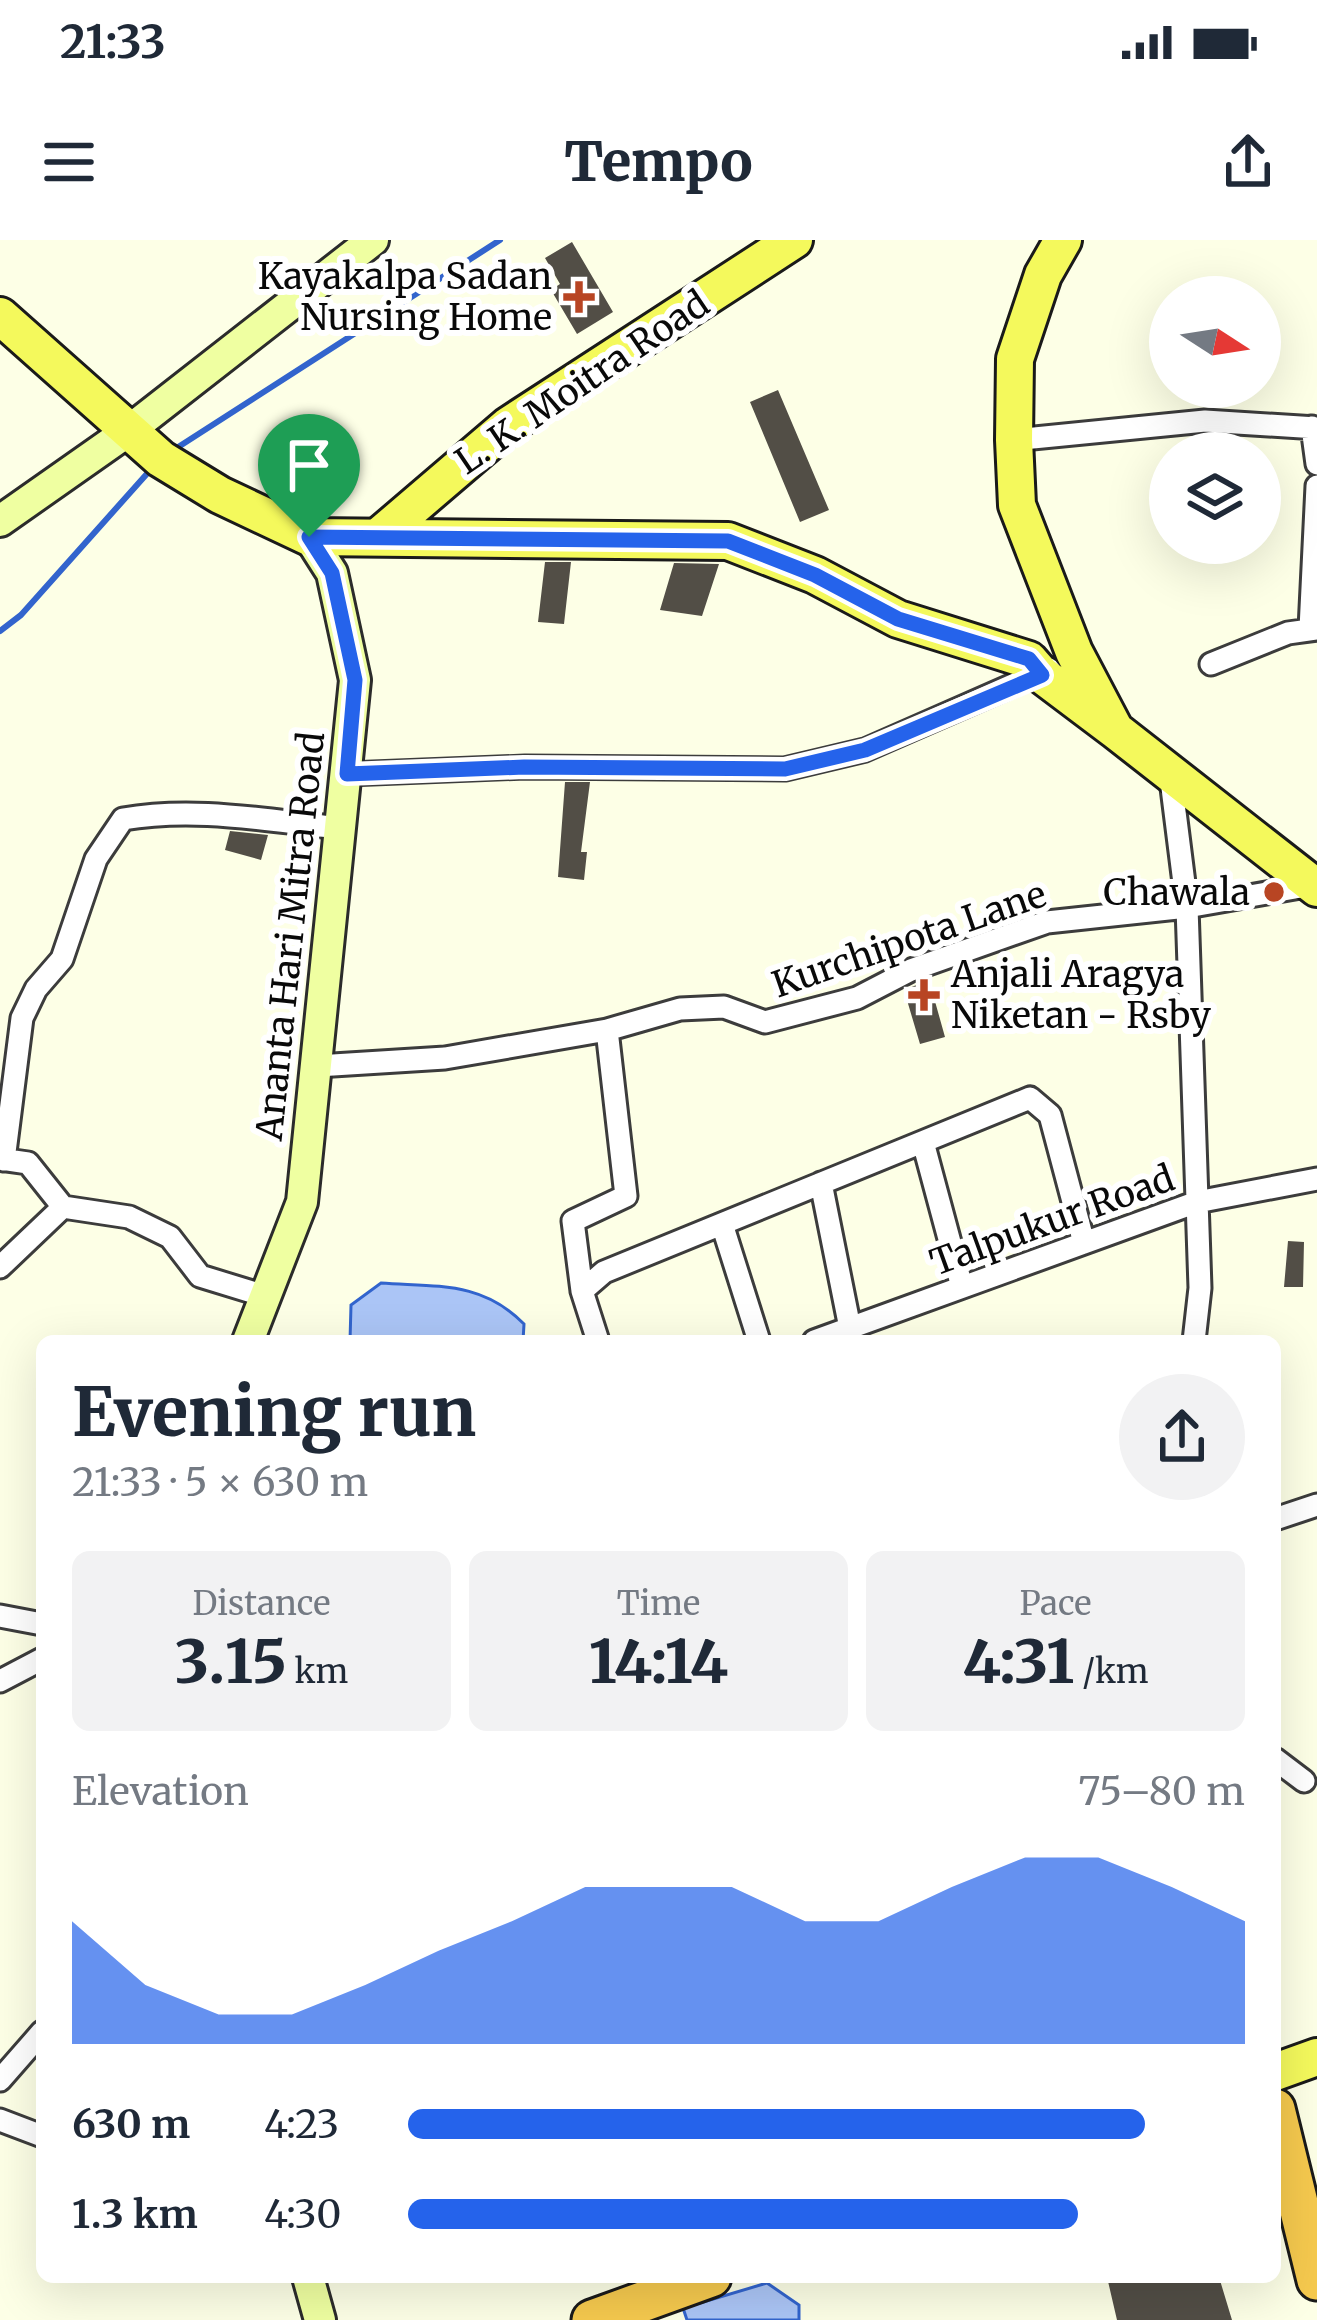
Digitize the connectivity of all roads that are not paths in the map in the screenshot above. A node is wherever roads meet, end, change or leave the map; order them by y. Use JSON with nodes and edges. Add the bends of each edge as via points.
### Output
{"nodes":[{"id":1,"x":374,"y":240,"type":"edge"},
{"id":2,"x":794,"y":240,"type":"edge"},
{"id":3,"x":1063,"y":240,"type":"edge"},
{"id":4,"x":0,"y":316,"type":"edge"},
{"id":5,"x":1315,"y":428,"type":"edge"},
{"id":6,"x":131,"y":429,"type":"junction"},
{"id":7,"x":1014,"y":440,"type":"junction"},
{"id":8,"x":1317,"y":464,"type":"edge"},
{"id":9,"x":1317,"y":487,"type":"edge"},
{"id":10,"x":0,"y":521,"type":"edge"},
{"id":11,"x":378,"y":536,"type":"junction"},
{"id":12,"x":309,"y":537,"type":"junction"},
{"id":13,"x":1314,"y":629,"type":"edge"},
{"id":14,"x":1074,"y":652,"type":"junction"},
{"id":15,"x":1211,"y":664,"type":"dead end"},
{"id":16,"x":1042,"y":675,"type":"junction"},
{"id":17,"x":1115,"y":730,"type":"junction"},
{"id":18,"x":1170,"y":771,"type":"junction"},
{"id":19,"x":347,"y":774,"type":"junction"},
{"id":20,"x":341,"y":828,"type":"junction"},
{"id":21,"x":1315,"y":887,"type":"edge"},
{"id":22,"x":1187,"y":908,"type":"junction"},
{"id":23,"x":607,"y":1030,"type":"junction"},
{"id":24,"x":317,"y":1066,"type":"junction"},
{"id":25,"x":6,"y":1104,"type":"edge"},
{"id":26,"x":923,"y":1142,"type":"junction"},
{"id":27,"x":2,"y":1160,"type":"edge"},
{"id":28,"x":1317,"y":1179,"type":"edge"},
{"id":29,"x":821,"y":1183,"type":"junction"},
{"id":30,"x":1197,"y":1202,"type":"junction"},
{"id":31,"x":63,"y":1207,"type":"junction"},
{"id":32,"x":722,"y":1224,"type":"junction"},
{"id":33,"x":1084,"y":1243,"type":"junction"},
{"id":34,"x":0,"y":1267,"type":"edge"},
{"id":35,"x":962,"y":1287,"type":"junction"},
{"id":36,"x":582,"y":1292,"type":"junction"},
{"id":37,"x":265,"y":1296,"type":"junction"},
{"id":38,"x":850,"y":1328,"type":"junction"},
{"id":39,"x":250,"y":1335,"type":"edge"},
{"id":40,"x":596,"y":1335,"type":"edge"},
{"id":41,"x":757,"y":1335,"type":"edge"},
{"id":42,"x":831,"y":1335,"type":"edge"},
{"id":43,"x":1195,"y":1335,"type":"edge"},
{"id":44,"x":1317,"y":1504,"type":"edge"},
{"id":45,"x":1281,"y":1517,"type":"edge"},
{"id":46,"x":0,"y":1616,"type":"edge"},
{"id":47,"x":36,"y":1623,"type":"edge"},
{"id":48,"x":36,"y":1661,"type":"edge"},
{"id":49,"x":0,"y":1681,"type":"edge"},
{"id":50,"x":1281,"y":1764,"type":"edge"},
{"id":51,"x":1304,"y":1781,"type":"dead end"},
{"id":52,"x":36,"y":2039,"type":"edge"},
{"id":53,"x":1317,"y":2057,"type":"edge"},
{"id":54,"x":1281,"y":2070,"type":"edge"},
{"id":55,"x":0,"y":2080,"type":"edge"},
{"id":56,"x":0,"y":2120,"type":"edge"},
{"id":57,"x":1281,"y":2133,"type":"edge"},
{"id":58,"x":36,"y":2134,"type":"edge"},
{"id":59,"x":1317,"y":2280,"type":"edge"},
{"id":60,"x":310,"y":2283,"type":"edge"},
{"id":61,"x":694,"y":2283,"type":"edge"},
{"id":62,"x":320,"y":2320,"type":"edge"},
{"id":63,"x":592,"y":2320,"type":"edge"}],
"edges":[{"from":1,"to":6,"type":"main road"},
{"from":2,"to":11,"type":"main road","name":"L. K. Moitra Road","via":[[509,425]]},
{"from":3,"to":7,"type":"main road","via":[[1042,275],[1015,359]]},
{"from":4,"to":6,"type":"main road"},
{"from":5,"to":7,"type":"street","via":[[1205,421]]},
{"from":5,"to":8,"type":"street"},
{"from":6,"to":10,"type":"main road"},
{"from":6,"to":12,"type":"main road","via":[[200,483]]},
{"from":7,"to":14,"type":"main road","via":[[1017,505]]},
{"from":9,"to":13,"type":"street"},
{"from":11,"to":12,"type":"main road"},
{"from":11,"to":16,"type":"main road","via":[[728,541],[898,619],[1029,659]]},
{"from":12,"to":19,"type":"main road","name":"Ananta Hari Mitra Road","via":[[332,573],[355,680]]},
{"from":13,"to":15,"type":"street"},
{"from":14,"to":16,"type":"street"},
{"from":14,"to":17,"type":"main road"},
{"from":16,"to":17,"type":"main road"},
{"from":16,"to":19,"type":"street","via":[[865,750],[785,769]]},
{"from":17,"to":18,"type":"main road"},
{"from":18,"to":21,"type":"main road"},
{"from":18,"to":22,"type":"street"},
{"from":19,"to":20,"type":"main road","name":"Ananta Hari Mitra Road"},
{"from":20,"to":24,"type":"main road","name":"Ananta Hari Mitra Road"},
{"from":20,"to":25,"type":"street","via":[[235,814],[123,819],[96,859],[62,958],[22,1018]]},
{"from":21,"to":22,"type":"street","name":"Kurchipota Lane"},
{"from":22,"to":23,"type":"street","name":"Kurchipota Lane","via":[[1047,922],[910,970],[857,998],[765,1022],[724,1007],[680,1009]]},
{"from":22,"to":30,"type":"street"},
{"from":23,"to":24,"type":"street","name":"Kurchipota Lane","via":[[446,1058]]},
{"from":23,"to":36,"type":"street","via":[[626,1196],[573,1221]]},
{"from":24,"to":37,"type":"main road","name":"Ananta Hari Mitra Road","via":[[302,1202]]},
{"from":25,"to":27,"type":"street"},
{"from":26,"to":29,"type":"street"},
{"from":26,"to":33,"type":"street","via":[[1030,1098],[1050,1115]]},
{"from":26,"to":35,"type":"street"},
{"from":27,"to":31,"type":"street","via":[[28,1163]]},
{"from":28,"to":30,"type":"street","name":"Talpukur Road"},
{"from":29,"to":32,"type":"street"},
{"from":29,"to":38,"type":"street"},
{"from":30,"to":33,"type":"street","name":"Talpukur Road"},
{"from":30,"to":43,"type":"street"},
{"from":31,"to":34,"type":"street"},
{"from":31,"to":37,"type":"street","via":[[129,1217],[170,1237],[200,1276]]},
{"from":32,"to":36,"type":"street","via":[[604,1272]]},
{"from":32,"to":41,"type":"street"},
{"from":33,"to":35,"type":"street","name":"Talpukur Road"},
{"from":35,"to":38,"type":"street","name":"Talpukur Road"},
{"from":36,"to":40,"type":"street"},
{"from":37,"to":39,"type":"main road","name":"Ananta Hari Mitra Road"},
{"from":38,"to":42,"type":"street","name":"Talpukur Road"},
{"from":44,"to":45,"type":"street"},
{"from":46,"to":47,"type":"street"},
{"from":48,"to":49,"type":"street"},
{"from":50,"to":51,"type":"street"},
{"from":52,"to":55,"type":"street"},
{"from":53,"to":54,"type":"main road"},
{"from":56,"to":58,"type":"street"},
{"from":57,"to":59,"type":"highway"},
{"from":60,"to":62,"type":"main road"},
{"from":61,"to":63,"type":"highway"}]}
